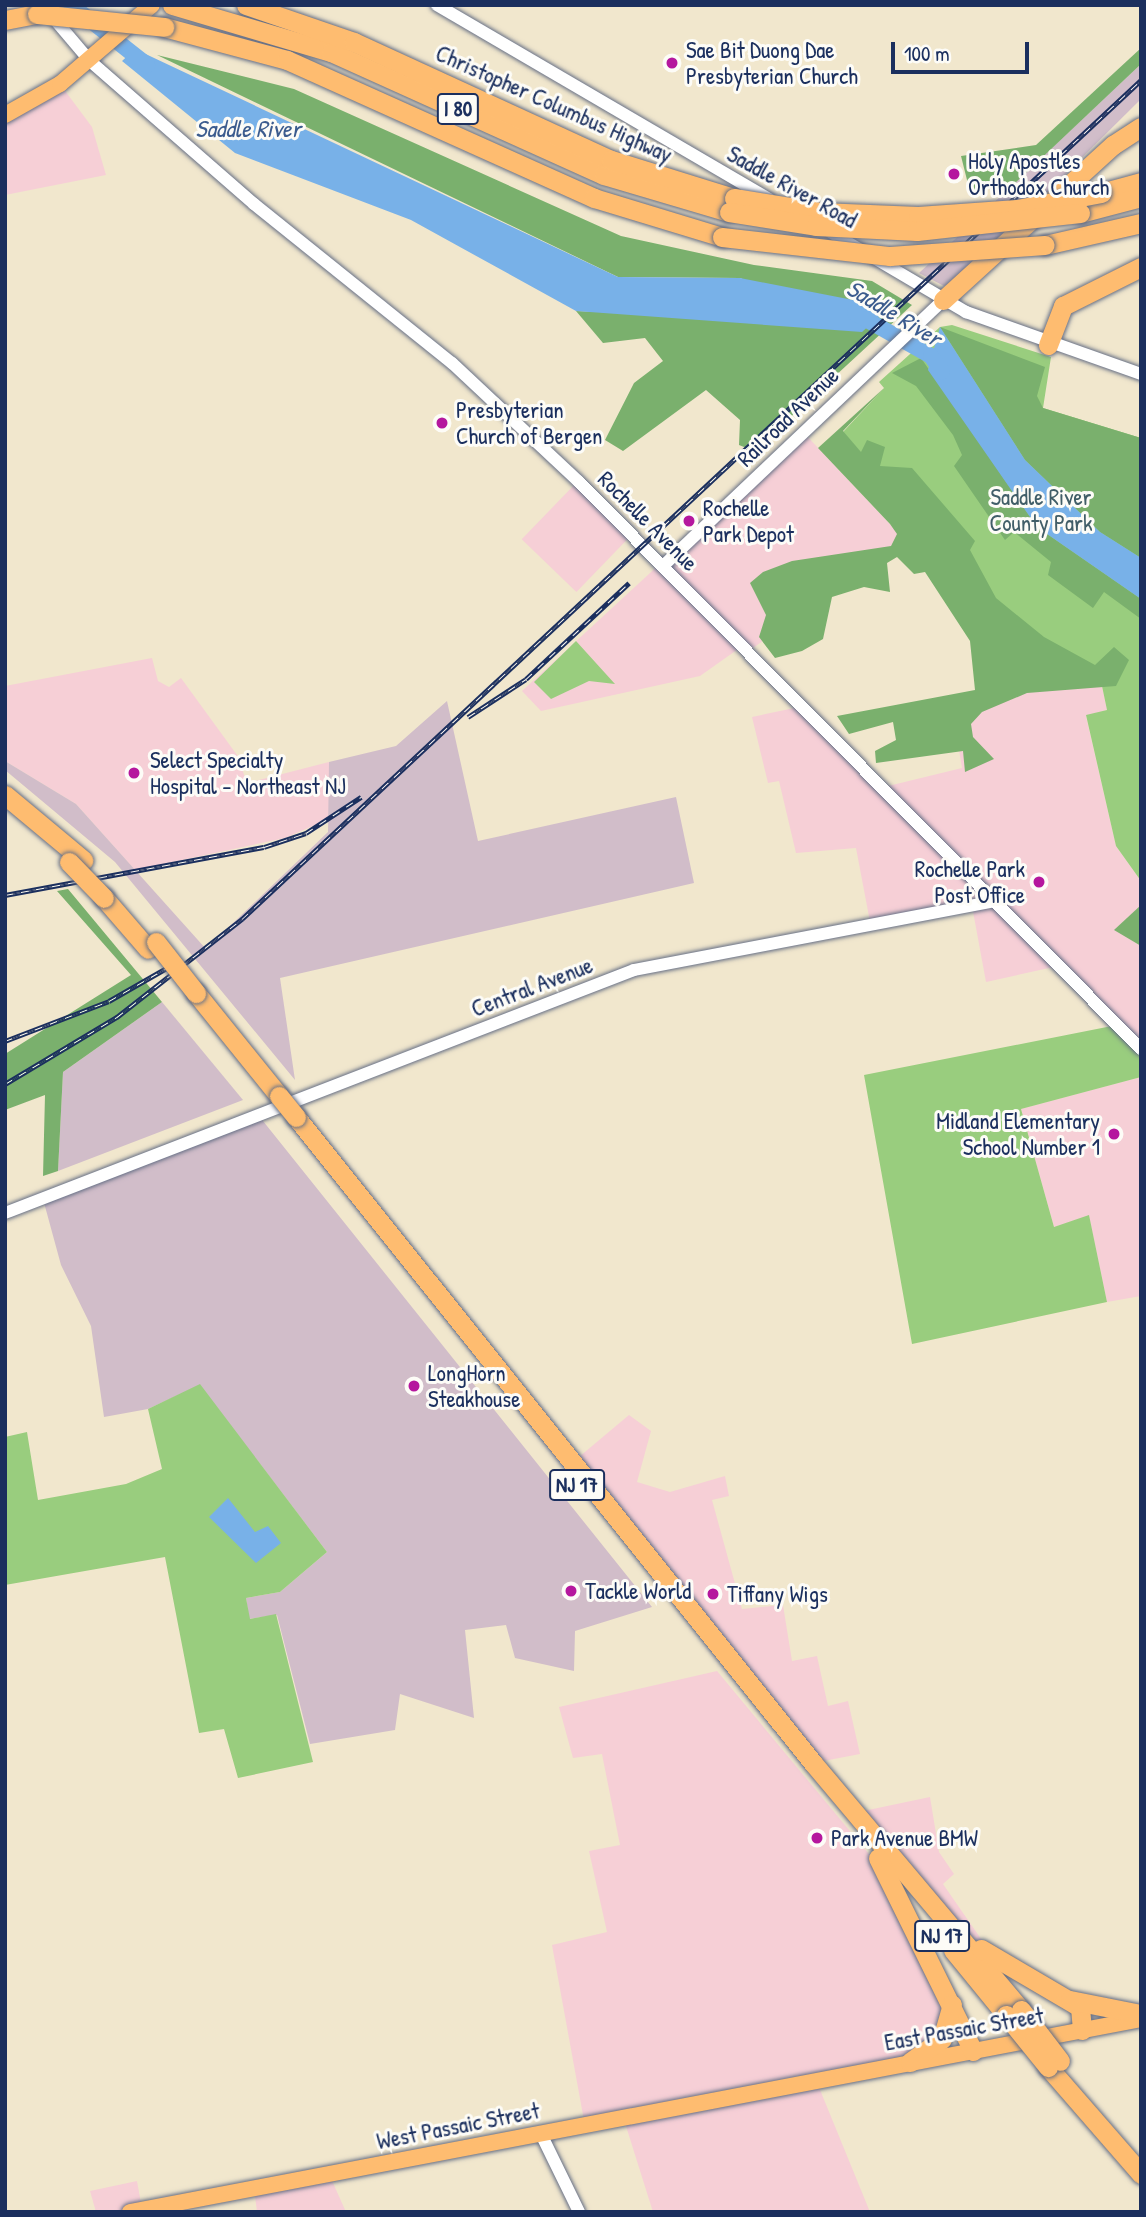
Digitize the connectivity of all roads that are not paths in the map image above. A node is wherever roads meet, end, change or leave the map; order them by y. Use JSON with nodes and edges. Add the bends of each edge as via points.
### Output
{"nodes":[{"id":1,"x":152,"y":5,"type":"edge"},
{"id":2,"x":246,"y":5,"type":"edge"},
{"id":3,"x":437,"y":5,"type":"edge"},
{"id":4,"x":179,"y":7,"type":"edge"},
{"id":5,"x":40,"y":10,"type":"edge"},
{"id":6,"x":5,"y":14,"type":"edge"},
{"id":7,"x":5,"y":20,"type":"edge"},
{"id":8,"x":95,"y":56,"type":"junction"},
{"id":9,"x":5,"y":115,"type":"edge"},
{"id":10,"x":1141,"y":127,"type":"edge"},
{"id":11,"x":1141,"y":182,"type":"edge"},
{"id":12,"x":1141,"y":197,"type":"edge"},
{"id":13,"x":731,"y":205,"type":"junction"},
{"id":14,"x":1141,"y":223,"type":"edge"},
{"id":15,"x":1141,"y":267,"type":"edge"},
{"id":16,"x":943,"y":300,"type":"junction"},
{"id":17,"x":1048,"y":345,"type":"junction"},
{"id":18,"x":1141,"y":374,"type":"edge"},
{"id":19,"x":663,"y":566,"type":"junction"},
{"id":20,"x":5,"y":794,"type":"edge"},
{"id":21,"x":5,"y":808,"type":"edge"},
{"id":22,"x":76,"y":861,"type":"junction"},
{"id":23,"x":992,"y":902,"type":"junction"},
{"id":24,"x":1141,"y":1049,"type":"edge"},
{"id":25,"x":290,"y":1119,"type":"junction"},
{"id":26,"x":5,"y":1213,"type":"edge"},
{"id":27,"x":878,"y":1858,"type":"junction"},
{"id":28,"x":903,"y":1872,"type":"junction"},
{"id":29,"x":951,"y":1999,"type":"junction"},
{"id":30,"x":1070,"y":2000,"type":"junction"},
{"id":31,"x":1013,"y":2013,"type":"junction"},
{"id":32,"x":1141,"y":2016,"type":"edge"},
{"id":33,"x":1082,"y":2030,"type":"junction"},
{"id":34,"x":973,"y":2051,"type":"junction"},
{"id":35,"x":910,"y":2062,"type":"junction"},
{"id":36,"x":1054,"y":2064,"type":"junction"},
{"id":37,"x":795,"y":2084,"type":"joint"},
{"id":38,"x":541,"y":2134,"type":"junction"},
{"id":39,"x":1141,"y":2156,"type":"edge"},
{"id":40,"x":1141,"y":2174,"type":"edge"},
{"id":41,"x":130,"y":2212,"type":"edge"},
{"id":42,"x":579,"y":2212,"type":"edge"}],
"edges":[{"from":1,"to":8,"type":"main road"},
{"from":2,"to":13,"type":"highway","name":"Christopher Columbus Highway","number":"I 80","via":[[354,43],[611,160]]},
{"from":3,"to":16,"type":"street","name":"Saddle River Road"},
{"from":4,"to":13,"type":"highway","name":"Christopher Columbus Highway","number":"I 80","via":[[331,52],[583,166]]},
{"from":5,"to":6,"type":"highway","number":"I 80"},
{"from":5,"to":7,"type":"highway"},
{"from":5,"to":8,"type":"street","name":"Rochelle Avenue"},
{"from":5,"to":14,"type":"highway","number":"I 80","bridge":true,"via":[[164,27],[287,60],[594,198],[722,237],[890,256],[1045,245]]},
{"from":8,"to":9,"type":"main road"},
{"from":8,"to":19,"type":"street","name":"Rochelle Avenue","via":[[254,204],[452,363]]},
{"from":10,"to":16,"type":"highway","via":[[1113,145]]},
{"from":11,"to":13,"type":"highway","name":"Christopher Columbus Highway","number":"I 80","bridge":true,"via":[[1017,209],[918,216]]},
{"from":12,"to":13,"type":"highway","name":"Christopher Columbus Highway","number":"I 80","bridge":true,"via":[[1080,213],[917,231],[816,226]]},
{"from":15,"to":17,"type":"highway","via":[[1063,306]]},
{"from":16,"to":17,"type":"street","name":"Saddle River Road"},
{"from":16,"to":19,"type":"street","name":"Railroad Avenue"},
{"from":17,"to":18,"type":"street","name":"Saddle River Road"},
{"from":19,"to":23,"type":"street","name":"Rochelle Avenue"},
{"from":20,"to":22,"type":"highway","number":"NJ 17"},
{"from":21,"to":22,"type":"highway","number":"NJ 17"},
{"from":22,"to":25,"type":"highway","number":"NJ 17","bridge":true,"via":[[152,946]]},
{"from":23,"to":24,"type":"street","name":"Rochelle Avenue"},
{"from":23,"to":26,"type":"street","name":"Central Avenue","via":[[634,971]]},
{"from":25,"to":27,"type":"highway","number":"NJ 17"},
{"from":25,"to":28,"type":"highway","number":"NJ 17"},
{"from":27,"to":29,"type":"highway"},
{"from":27,"to":31,"type":"highway","number":"NJ 17"},
{"from":28,"to":30,"type":"highway","via":[[997,1962]]},
{"from":28,"to":31,"type":"highway","number":"NJ 17"},
{"from":29,"to":34,"type":"highway"},
{"from":29,"to":35,"type":"highway","via":[[949,2029]]},
{"from":30,"to":32,"type":"highway"},
{"from":30,"to":33,"type":"highway","via":[[1080,2007]]},
{"from":31,"to":36,"type":"highway","number":"NJ 17","bridge":true},
{"from":32,"to":33,"type":"main road","name":"East Passaic Street"},
{"from":33,"to":34,"type":"main road","name":"East Passaic Street"},
{"from":34,"to":35,"type":"main road","name":"East Passaic Street"},
{"from":35,"to":37,"type":"main road","name":"East Passaic Street"},
{"from":36,"to":39,"type":"highway","number":"NJ 17"},
{"from":36,"to":40,"type":"highway","number":"NJ 17"},
{"from":37,"to":38,"type":"main road","name":"West Passaic Street"},
{"from":38,"to":41,"type":"main road","name":"West Passaic Street"},
{"from":38,"to":42,"type":"street"}]}
